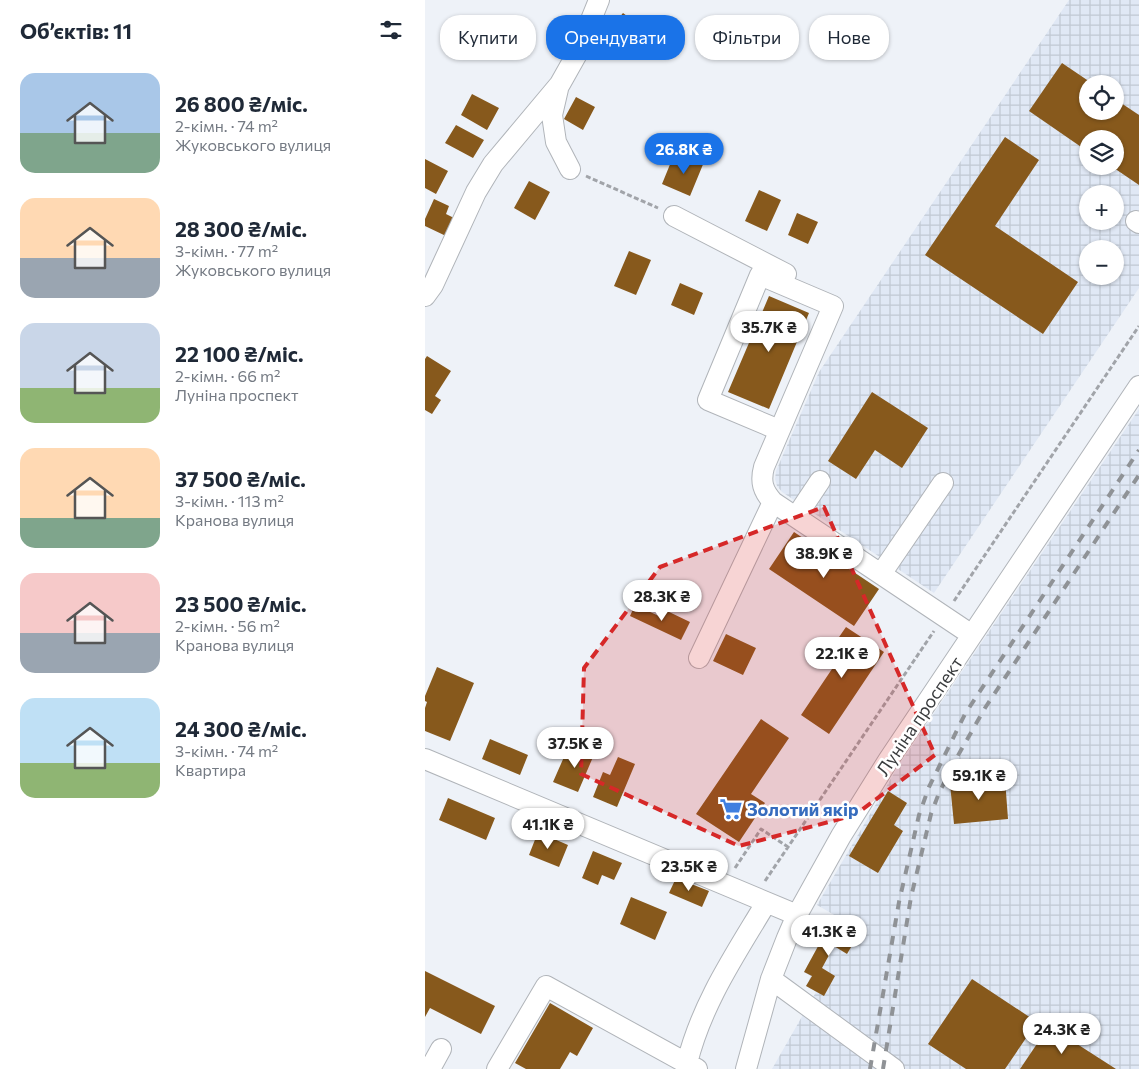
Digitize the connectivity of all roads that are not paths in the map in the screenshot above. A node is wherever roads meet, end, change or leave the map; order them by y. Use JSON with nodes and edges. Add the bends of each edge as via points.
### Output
{"nodes":[{"id":1,"x":599,"y":0,"type":"edge"},
{"id":2,"x":559,"y":84,"type":"junction"},
{"id":3,"x":570,"y":168,"type":"road end"},
{"id":4,"x":674,"y":216,"type":"road end"},
{"id":5,"x":425,"y":296,"type":"edge"},
{"id":6,"x":833,"y":306,"type":"junction"},
{"id":7,"x":1139,"y":386,"type":"edge"},
{"id":8,"x":779,"y":430,"type":"junction"},
{"id":9,"x":820,"y":481,"type":"dead end"},
{"id":10,"x":943,"y":483,"type":"dead end"},
{"id":11,"x":773,"y":502,"type":"junction"},
{"id":12,"x":796,"y":517,"type":"junction"},
{"id":13,"x":881,"y":574,"type":"junction"},
{"id":14,"x":972,"y":635,"type":"junction"},
{"id":15,"x":699,"y":658,"type":"dead end"},
{"id":16,"x":425,"y":759,"type":"edge"},
{"id":17,"x":766,"y":903,"type":"junction"},
{"id":18,"x":797,"y":915,"type":"junction"},
{"id":19,"x":771,"y":979,"type":"junction"},
{"id":20,"x":441,"y":1049,"type":"dead end"},
{"id":21,"x":692,"y":1066,"type":"edge"},
{"id":22,"x":430,"y":1069,"type":"edge"},
{"id":23,"x":497,"y":1069,"type":"edge"},
{"id":24,"x":746,"y":1069,"type":"edge"},
{"id":25,"x":894,"y":1069,"type":"edge"}],
"edges":[{"from":1,"to":2,"type":"street","via":[[578,52]]},
{"from":2,"to":3,"type":"street","via":[[552,115],[556,142]]},
{"from":2,"to":5,"type":"street","via":[[493,164]]},
{"from":4,"to":6,"type":"street","via":[[823,293]]},
{"from":6,"to":8,"type":"street"},
{"from":6,"to":8,"type":"street","via":[[760,276],[708,400]]},
{"from":7,"to":14,"type":"street","name":"Луніна проспект"},
{"from":8,"to":11,"type":"street","via":[[761,476],[762,486]]},
{"from":9,"to":12,"type":"street"},
{"from":10,"to":13,"type":"street"},
{"from":11,"to":12,"type":"street"},
{"from":11,"to":15,"type":"street"},
{"from":12,"to":13,"type":"street"},
{"from":13,"to":14,"type":"street"},
{"from":14,"to":18,"type":"street","name":"Луніна проспект","via":[[889,759]]},
{"from":16,"to":17,"type":"street"},
{"from":17,"to":18,"type":"street"},
{"from":17,"to":21,"type":"street","via":[[709,999],[696,1031]]},
{"from":18,"to":19,"type":"street","name":"Луніна проспект"},
{"from":19,"to":24,"type":"street","name":"Луніна проспект"},
{"from":19,"to":25,"type":"street"},
{"from":20,"to":22,"type":"street"},
{"from":21,"to":23,"type":"street","via":[[546,986]]}]}
